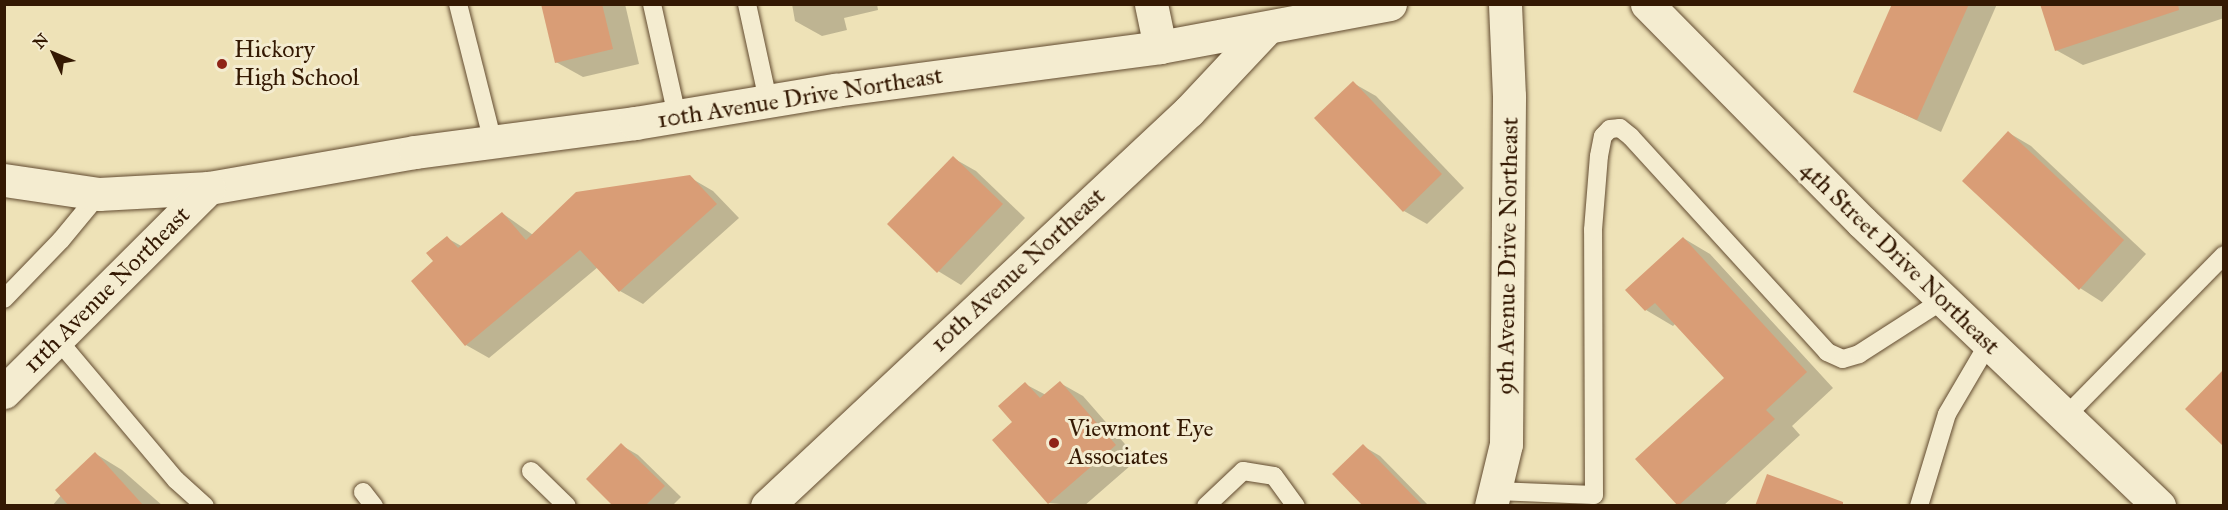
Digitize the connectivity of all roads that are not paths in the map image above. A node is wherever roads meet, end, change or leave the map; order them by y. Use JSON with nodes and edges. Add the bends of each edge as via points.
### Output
{"nodes":[{"id":1,"x":458,"y":4,"type":"edge"},
{"id":2,"x":652,"y":4,"type":"edge"},
{"id":3,"x":747,"y":4,"type":"edge"},
{"id":4,"x":1151,"y":4,"type":"edge"},
{"id":5,"x":1390,"y":4,"type":"edge"},
{"id":6,"x":1505,"y":4,"type":"edge"},
{"id":7,"x":1647,"y":4,"type":"edge"},
{"id":8,"x":1265,"y":30,"type":"junction"},
{"id":9,"x":1160,"y":47,"type":"junction"},
{"id":10,"x":768,"y":100,"type":"junction"},
{"id":11,"x":677,"y":116,"type":"junction"},
{"id":12,"x":493,"y":142,"type":"junction"},
{"id":13,"x":4,"y":180,"type":"edge"},
{"id":14,"x":209,"y":188,"type":"junction"},
{"id":15,"x":99,"y":194,"type":"junction"},
{"id":16,"x":2223,"y":255,"type":"edge"},
{"id":17,"x":4,"y":299,"type":"edge"},
{"id":18,"x":1943,"y":300,"type":"junction"},
{"id":19,"x":58,"y":340,"type":"junction"},
{"id":20,"x":1988,"y":344,"type":"junction"},
{"id":21,"x":4,"y":392,"type":"edge"},
{"id":22,"x":2066,"y":417,"type":"junction"},
{"id":23,"x":531,"y":471,"type":"dead end"},
{"id":24,"x":1494,"y":498,"type":"edge"},
{"id":25,"x":205,"y":506,"type":"edge"},
{"id":26,"x":567,"y":506,"type":"edge"},
{"id":27,"x":767,"y":506,"type":"edge"},
{"id":28,"x":1206,"y":506,"type":"edge"},
{"id":29,"x":1296,"y":506,"type":"edge"},
{"id":30,"x":1918,"y":506,"type":"edge"},
{"id":31,"x":2158,"y":506,"type":"edge"}],
"edges":[{"from":1,"to":12,"type":"lane"},
{"from":2,"to":11,"type":"lane"},
{"from":3,"to":10,"type":"lane"},
{"from":4,"to":9,"type":"street"},
{"from":5,"to":8,"type":"street","name":"10th Avenue Drive Northeast"},
{"from":6,"to":24,"type":"street","name":"9th Avenue Drive Northeast","via":[[1509,96],[1506,444]]},
{"from":7,"to":18,"type":"street","name":"4th Street Drive Northeast"},
{"from":8,"to":9,"type":"street","name":"10th Avenue Drive Northeast"},
{"from":8,"to":27,"type":"street","name":"10th Avenue Northeast","via":[[1190,111]]},
{"from":9,"to":10,"type":"street","name":"10th Avenue Drive Northeast"},
{"from":10,"to":11,"type":"street","name":"10th Avenue Drive Northeast"},
{"from":11,"to":12,"type":"street","name":"10th Avenue Drive Northeast"},
{"from":12,"to":14,"type":"street","name":"10th Avenue Drive Northeast"},
{"from":13,"to":15,"type":"street","name":"10th Avenue Drive Northeast"},
{"from":14,"to":15,"type":"street","name":"10th Avenue Drive Northeast"},
{"from":14,"to":19,"type":"street","name":"11th Avenue Northeast"},
{"from":15,"to":17,"type":"lane","via":[[62,240]]},
{"from":16,"to":22,"type":"lane"},
{"from":18,"to":20,"type":"street","name":"4th Street Drive Northeast"},
{"from":18,"to":24,"type":"lane","via":[[1859,354],[1843,358],[1827,352],[1631,137],[1620,128],[1611,129],[1603,136],[1599,156],[1593,230],[1594,495]]},
{"from":19,"to":21,"type":"street","name":"11th Avenue Northeast"},
{"from":19,"to":25,"type":"lane","via":[[176,480]]},
{"from":20,"to":22,"type":"street","name":"4th Street Drive Northeast"},
{"from":20,"to":30,"type":"lane","via":[[1947,414]]},
{"from":22,"to":31,"type":"street","name":"4th Street Drive Northeast"},
{"from":23,"to":26,"type":"lane"},
{"from":28,"to":29,"type":"lane","via":[[1243,471],[1274,476]]}]}
